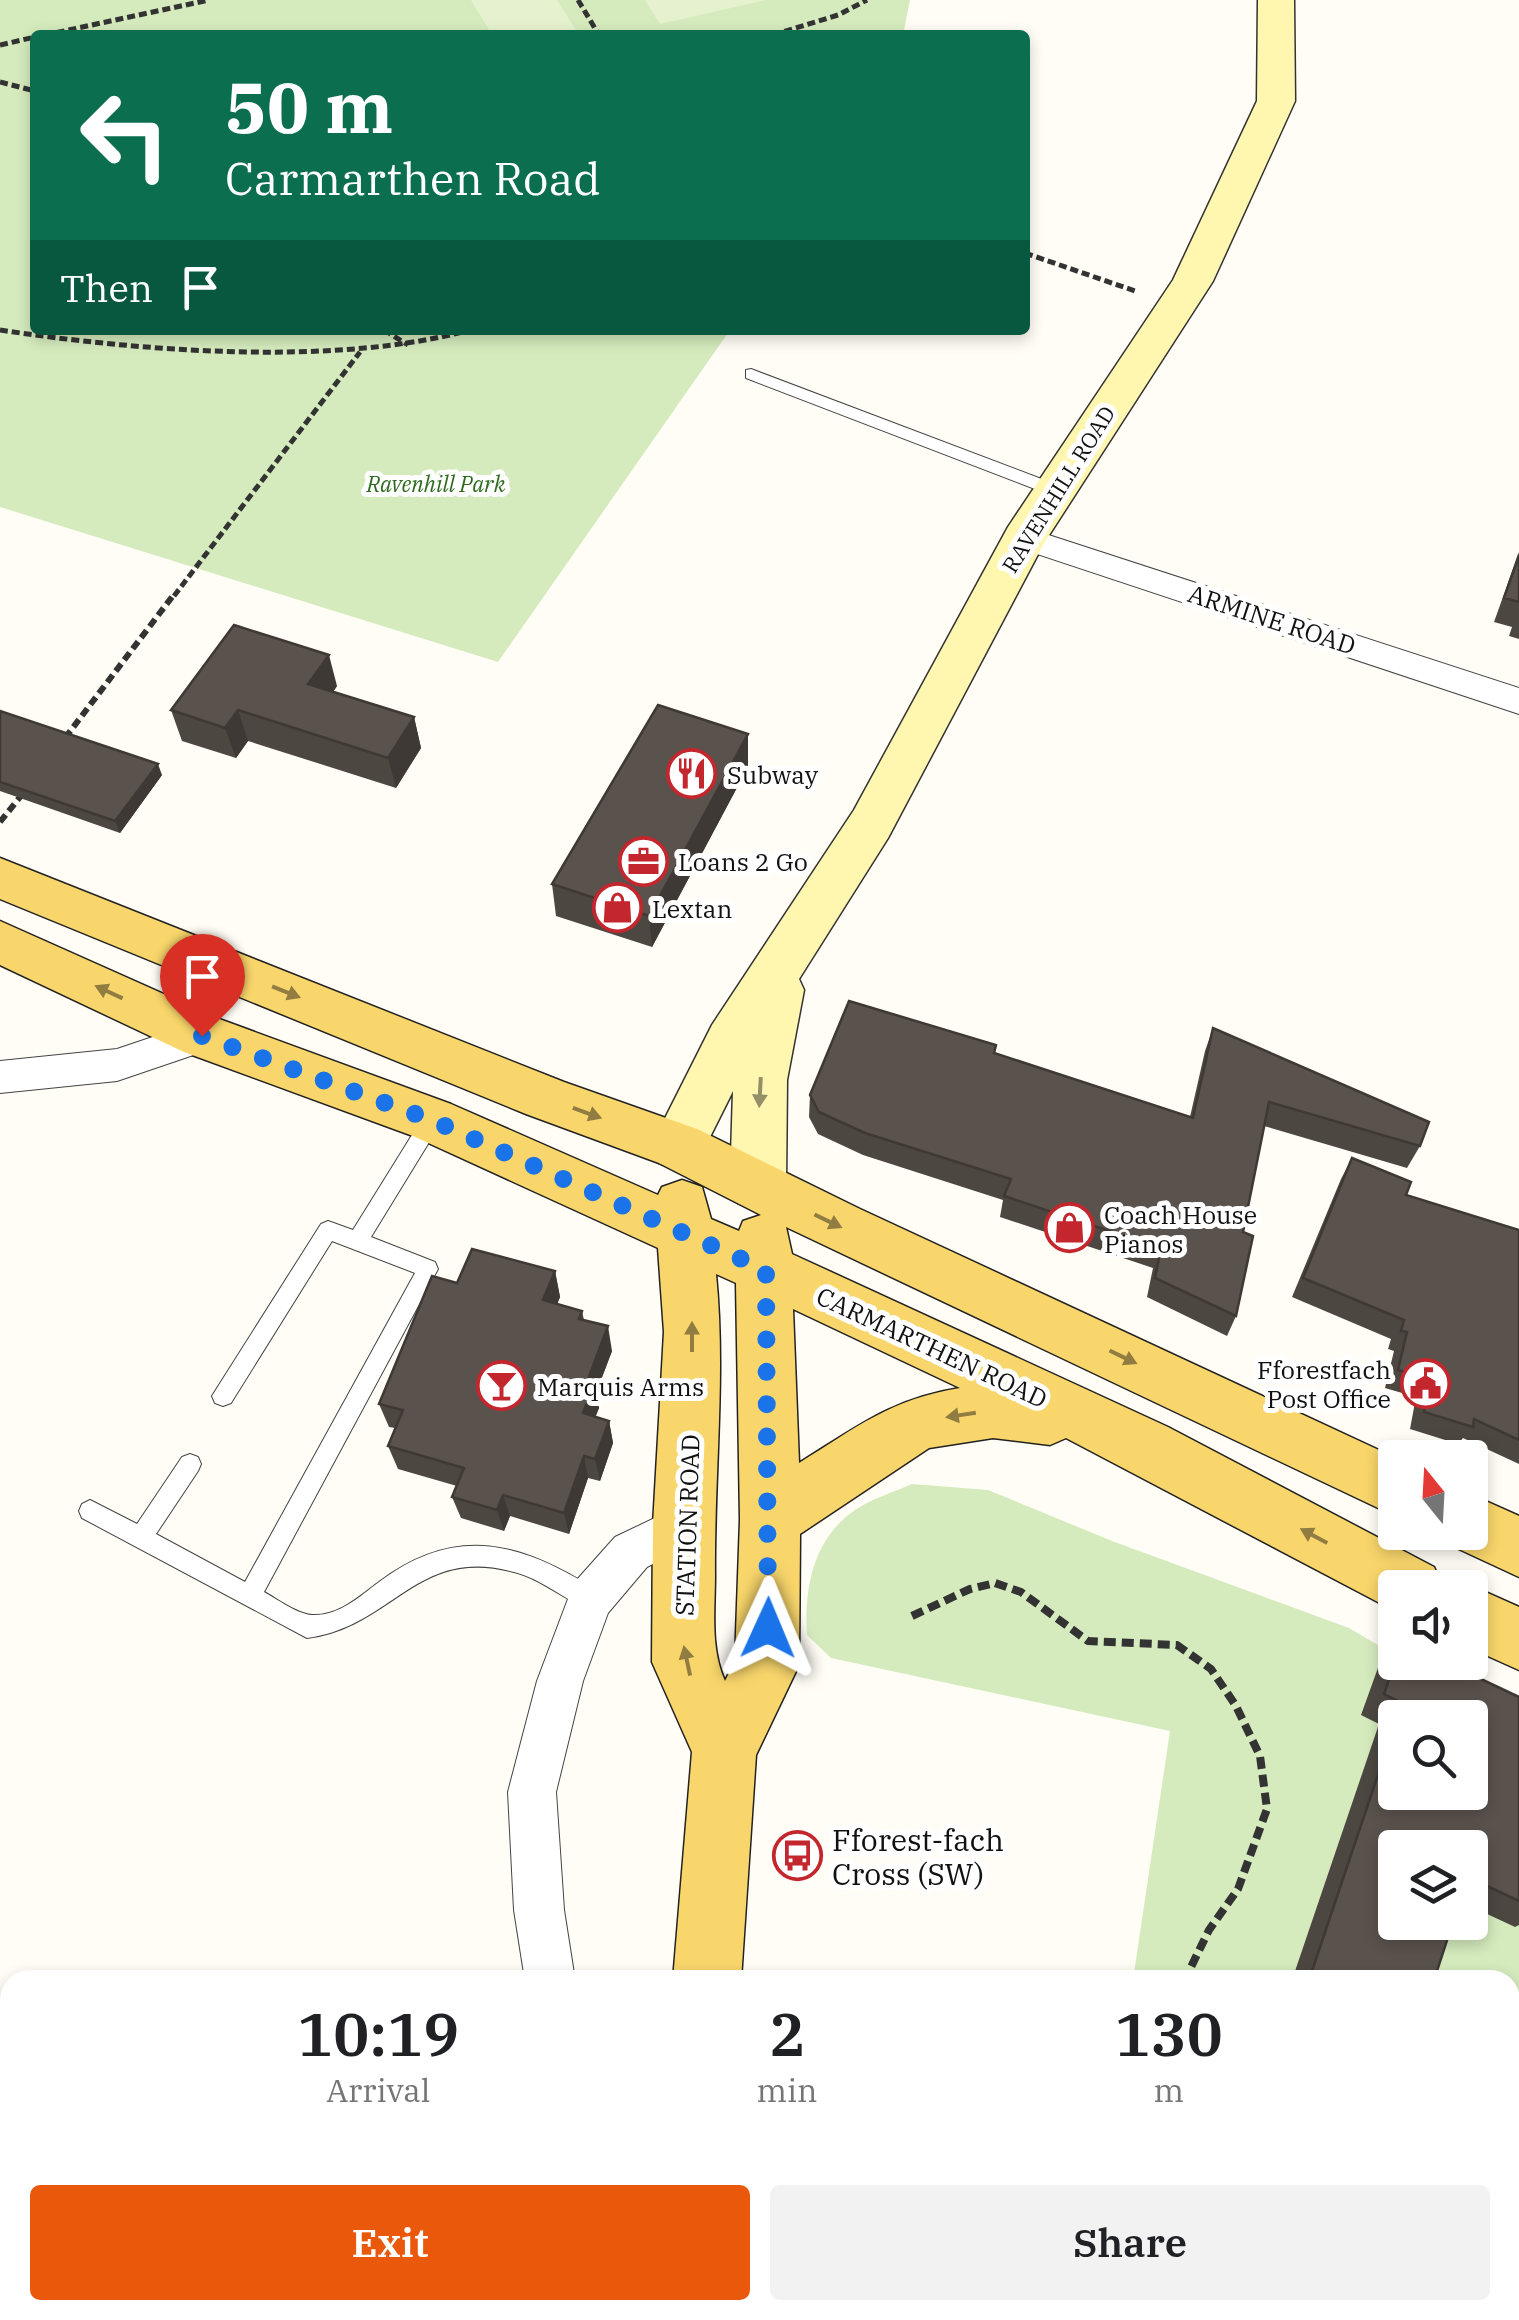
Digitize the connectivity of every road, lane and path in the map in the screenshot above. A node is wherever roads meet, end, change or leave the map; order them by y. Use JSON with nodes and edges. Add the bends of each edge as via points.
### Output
{"nodes":[{"id":1,"x":209,"y":0,"type":"edge"},
{"id":2,"x":578,"y":0,"type":"edge"},
{"id":3,"x":867,"y":0,"type":"edge"},
{"id":4,"x":1276,"y":0,"type":"edge"},
{"id":5,"x":68,"y":30,"type":"edge"},
{"id":6,"x":596,"y":30,"type":"edge"},
{"id":7,"x":789,"y":30,"type":"edge"},
{"id":8,"x":30,"y":38,"type":"edge"},
{"id":9,"x":0,"y":45,"type":"edge"},
{"id":10,"x":0,"y":82,"type":"edge"},
{"id":11,"x":30,"y":90,"type":"edge"},
{"id":12,"x":1030,"y":255,"type":"edge"},
{"id":13,"x":1177,"y":306,"type":"junction"},
{"id":14,"x":0,"y":330,"type":"edge"},
{"id":15,"x":30,"y":334,"type":"edge"},
{"id":16,"x":35,"y":335,"type":"edge"},
{"id":17,"x":392,"y":335,"type":"edge"},
{"id":18,"x":452,"y":335,"type":"edge"},
{"id":19,"x":410,"y":347,"type":"junction"},
{"id":20,"x":360,"y":352,"type":"junction"},
{"id":21,"x":752,"y":374,"type":"dead end"},
{"id":22,"x":1054,"y":490,"type":"junction"},
{"id":23,"x":1024,"y":538,"type":"junction"},
{"id":24,"x":1519,"y":701,"type":"edge"},
{"id":25,"x":60,"y":744,"type":"edge"},
{"id":26,"x":24,"y":791,"type":"edge"},
{"id":27,"x":0,"y":822,"type":"edge"},
{"id":28,"x":0,"y":878,"type":"edge"},
{"id":29,"x":0,"y":942,"type":"edge"},
{"id":30,"x":784,"y":962,"type":"junction"},
{"id":31,"x":202,"y":1036,"type":"junction"},
{"id":32,"x":0,"y":1076,"type":"edge"},
{"id":33,"x":432,"y":1120,"type":"junction"},
{"id":34,"x":678,"y":1146,"type":"junction"},
{"id":35,"x":758,"y":1186,"type":"junction"},
{"id":36,"x":684,"y":1232,"type":"junction"},
{"id":37,"x":356,"y":1242,"type":"junction"},
{"id":38,"x":766,"y":1270,"type":"junction"},
{"id":39,"x":223,"y":1396,"type":"dead end"},
{"id":40,"x":1092,"y":1422,"type":"junction"},
{"id":41,"x":190,"y":1464,"type":"dead end"},
{"id":42,"x":1378,"y":1480,"type":"edge"},
{"id":43,"x":90,"y":1511,"type":"dead end"},
{"id":44,"x":770,"y":1520,"type":"junction"},
{"id":45,"x":684,"y":1524,"type":"junction"},
{"id":46,"x":1488,"y":1532,"type":"edge"},
{"id":47,"x":142,"y":1537,"type":"junction"},
{"id":48,"x":1519,"y":1547,"type":"edge"},
{"id":49,"x":1378,"y":1570,"type":"edge"},
{"id":50,"x":250,"y":1595,"type":"junction"},
{"id":51,"x":590,"y":1599,"type":"junction"},
{"id":52,"x":912,"y":1616,"type":"dead end"},
{"id":53,"x":1488,"y":1624,"type":"edge"},
{"id":54,"x":1519,"y":1639,"type":"edge"},
{"id":55,"x":724,"y":1750,"type":"junction"},
{"id":56,"x":548,"y":1970,"type":"edge"},
{"id":57,"x":708,"y":1970,"type":"edge"},
{"id":58,"x":1190,"y":1970,"type":"edge"}],
"edges":[{"from":1,"to":5,"type":"path"},
{"from":2,"to":6,"type":"path"},
{"from":3,"to":7,"type":"path"},
{"from":4,"to":13,"type":"street","name":"RAVENHILL ROAD","via":[[1276,101]]},
{"from":8,"to":9,"type":"path"},
{"from":10,"to":11,"type":"path"},
{"from":12,"to":13,"type":"path"},
{"from":13,"to":22,"type":"street","name":"RAVENHILL ROAD"},
{"from":14,"to":15,"type":"path"},
{"from":16,"to":20,"type":"path","via":[[106,345]]},
{"from":17,"to":19,"type":"path"},
{"from":18,"to":19,"type":"path"},
{"from":19,"to":20,"type":"path"},
{"from":20,"to":25,"type":"path"},
{"from":21,"to":22,"type":"lane"},
{"from":22,"to":23,"type":"street","name":"RAVENHILL ROAD"},
{"from":23,"to":24,"type":"street","name":"ARMINE ROAD"},
{"from":23,"to":30,"type":"street","name":"RAVENHILL ROAD","via":[[871,824]]},
{"from":26,"to":27,"type":"path"},
{"from":28,"to":34,"type":"main road","one_way":true},
{"from":31,"to":29,"type":"main road","name":"CARMARTHEN ROAD","one_way":true},
{"from":30,"to":34,"type":"street","name":"RAVENHILL ROAD","via":[[732,1041]]},
{"from":30,"to":35,"type":"street","name":"RAVENHILL ROAD","one_way":true,"via":[[760,1080]]},
{"from":31,"to":32,"type":"street","via":[[117,1065]]},
{"from":31,"to":33,"type":"main road","name":"CARMARTHEN ROAD"},
{"from":33,"to":36,"type":"main road","name":"CARMARTHEN ROAD"},
{"from":33,"to":37,"type":"lane"},
{"from":34,"to":35,"type":"main road"},
{"from":34,"to":36,"type":"main road","name":"STATION ROAD"},
{"from":35,"to":38,"type":"main road","name":"STATION ROAD"},
{"from":35,"to":42,"type":"main road","one_way":true},
{"from":36,"to":38,"type":"main road","name":"CARMARTHEN ROAD"},
{"from":45,"to":36,"type":"main road","name":"STATION ROAD","one_way":true,"via":[[694,1332]]},
{"from":37,"to":39,"type":"lane","via":[[328,1230]]},
{"from":37,"to":50,"type":"lane","via":[[428,1269]]},
{"from":38,"to":40,"type":"main road","name":"CARMARTHEN ROAD"},
{"from":38,"to":44,"type":"main road","name":"STATION ROAD"},
{"from":40,"to":44,"type":"main road","one_way":true,"via":[[994,1410],[918,1422]]},
{"from":49,"to":40,"type":"main road","name":"CARMARTHEN ROAD","one_way":true},
{"from":41,"to":47,"type":"lane"},
{"from":43,"to":47,"type":"lane"},
{"from":44,"to":55,"type":"main road","name":"STATION ROAD","via":[[768,1665]]},
{"from":45,"to":51,"type":"street","via":[[632,1552]]},
{"from":55,"to":45,"type":"main road","name":"STATION ROAD","one_way":true,"via":[[684,1662]]},
{"from":46,"to":48,"type":"main road"},
{"from":47,"to":50,"type":"lane"},
{"from":50,"to":51,"type":"lane","via":[[307,1627],[343,1624],[436,1558],[485,1554],[548,1571]]},
{"from":51,"to":56,"type":"street","via":[[560,1680],[532,1792]]},
{"from":52,"to":58,"type":"path","via":[[995,1583],[1021,1592],[1088,1641],[1177,1644],[1211,1669],[1260,1756],[1267,1810],[1238,1889]]},
{"from":53,"to":54,"type":"main road"},
{"from":55,"to":57,"type":"main road","name":"STATION ROAD"}]}
